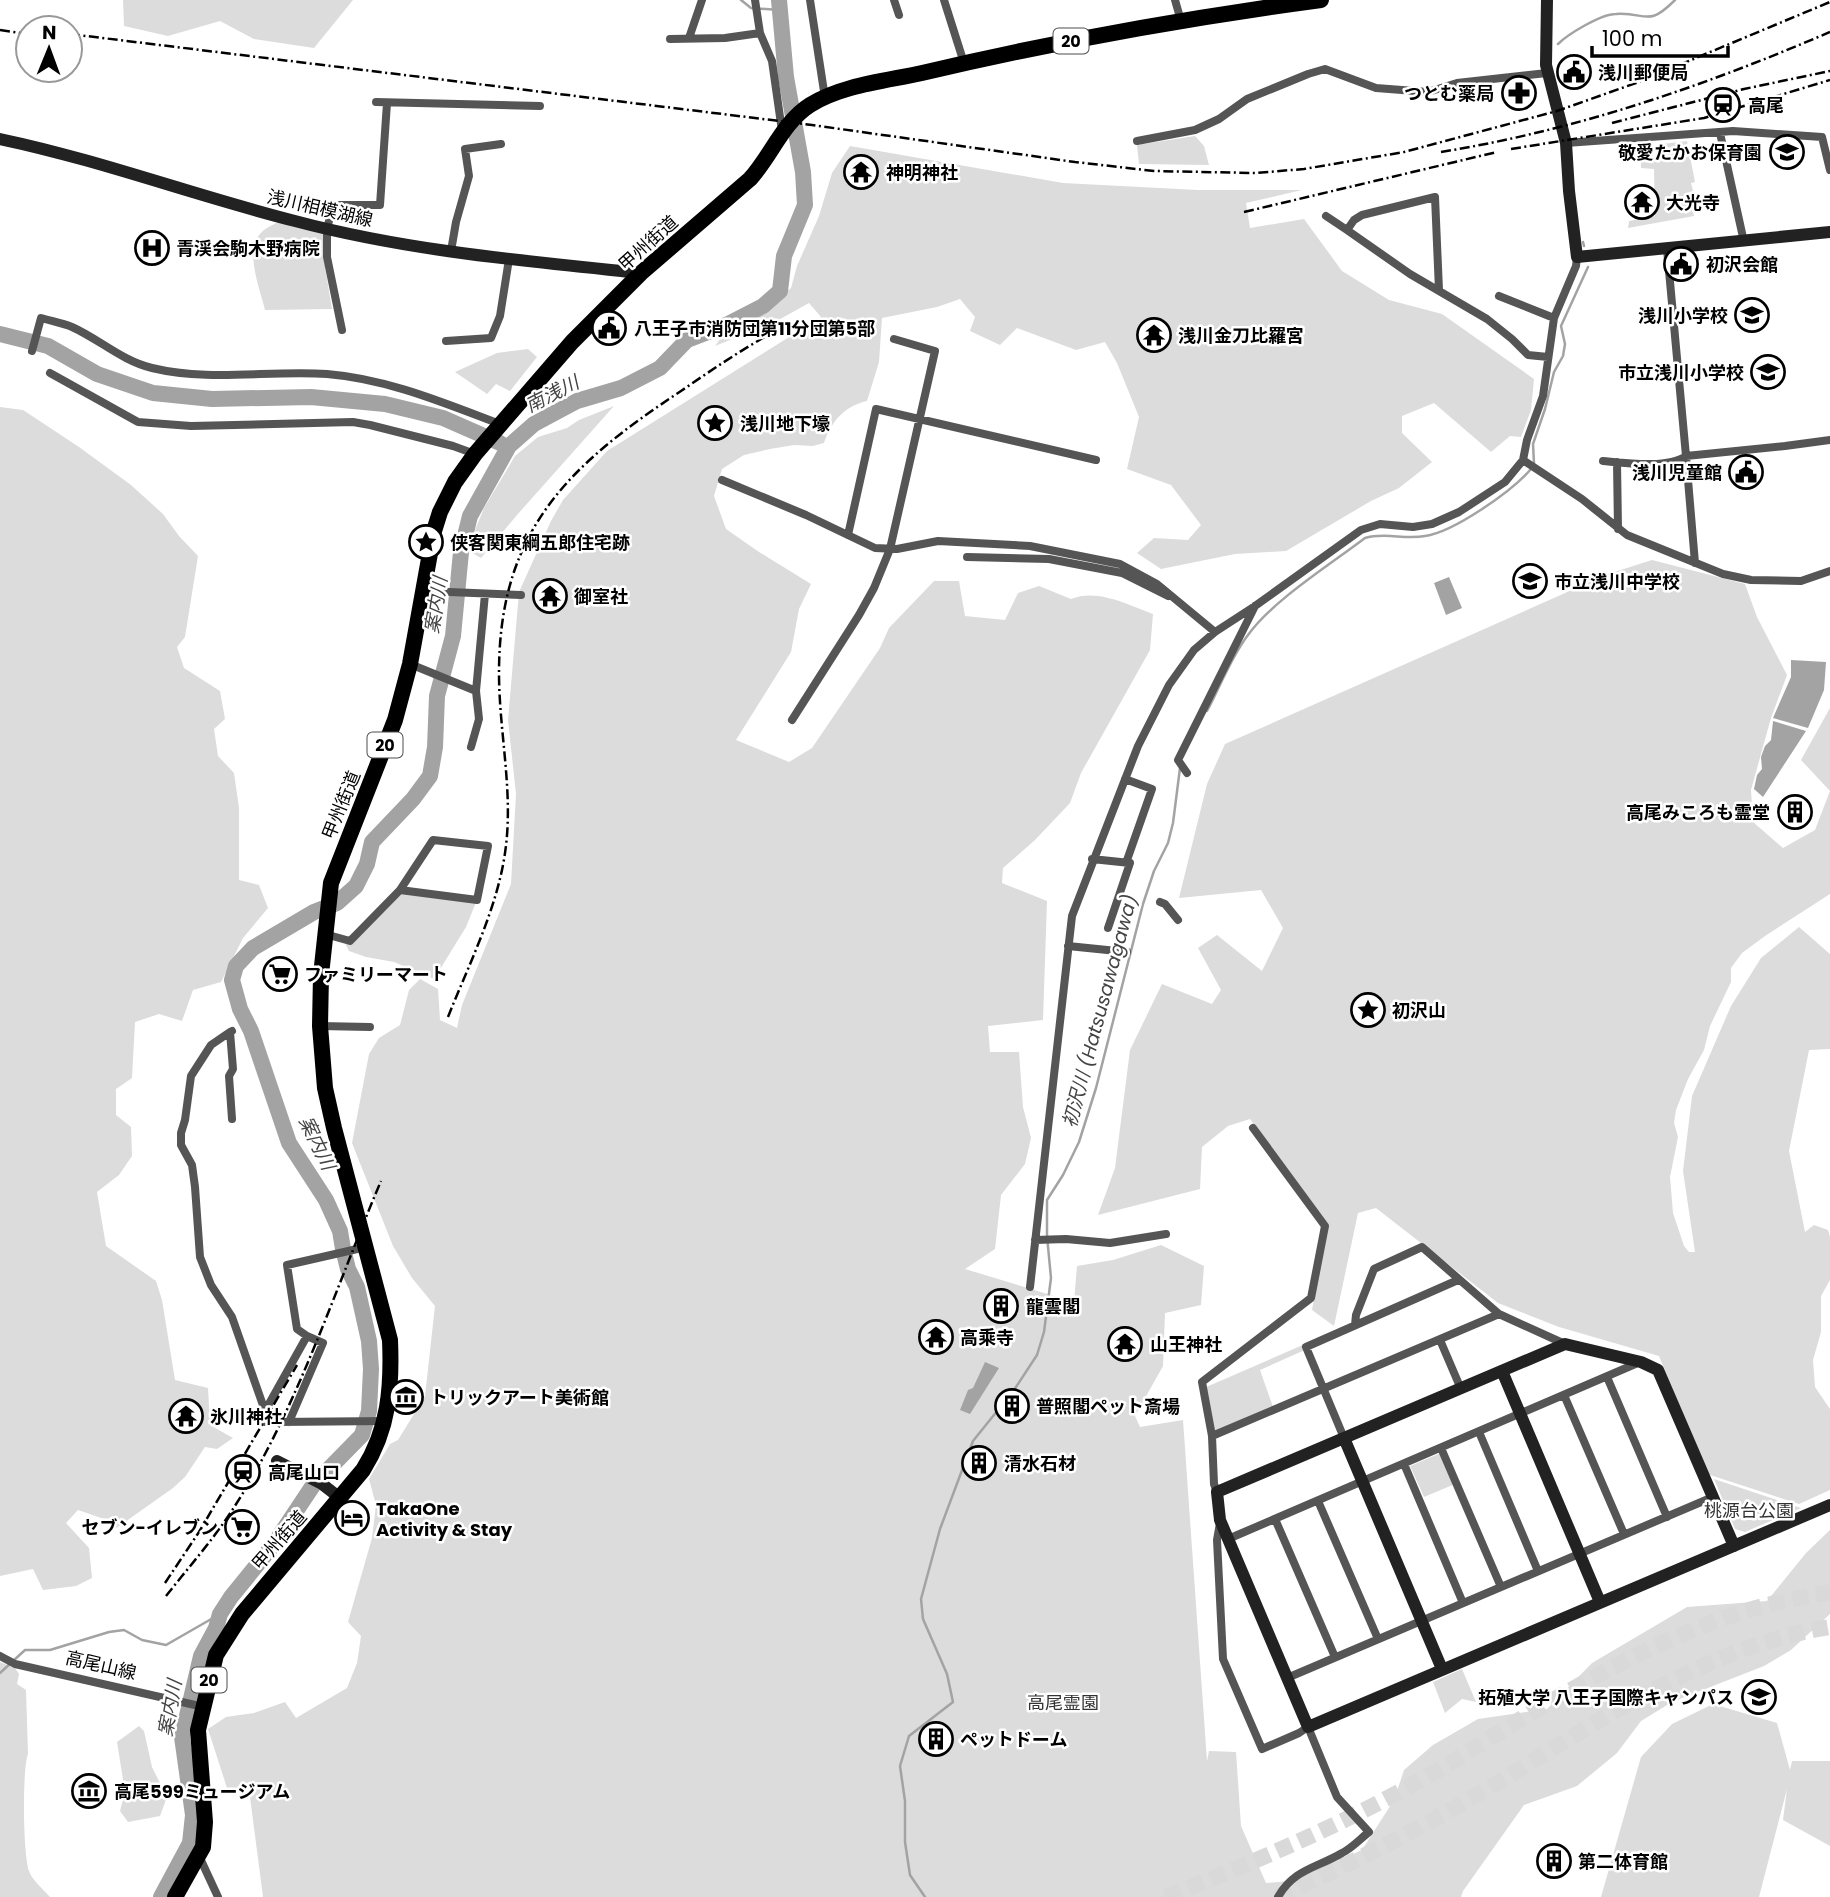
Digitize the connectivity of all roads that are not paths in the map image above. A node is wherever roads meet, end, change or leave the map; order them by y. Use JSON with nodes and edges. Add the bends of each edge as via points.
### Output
{"nodes":[{"id":1,"x":702,"y":0,"type":"edge"},
{"id":2,"x":810,"y":0,"type":"edge"},
{"id":3,"x":894,"y":0,"type":"edge"},
{"id":4,"x":944,"y":0,"type":"edge"},
{"id":5,"x":1175,"y":0,"type":"edge"},
{"id":6,"x":1321,"y":0,"type":"edge"},
{"id":7,"x":1546,"y":0,"type":"edge"},
{"id":8,"x":755,"y":6,"type":"edge"},
{"id":9,"x":899,"y":15,"type":"dead end"},
{"id":10,"x":1181,"y":22,"type":"junction"},
{"id":11,"x":760,"y":33,"type":"junction"},
{"id":12,"x":689,"y":38,"type":"junction"},
{"id":13,"x":670,"y":39,"type":"dead end"},
{"id":14,"x":964,"y":63,"type":"junction"},
{"id":15,"x":1547,"y":73,"type":"junction"},
{"id":16,"x":825,"y":98,"type":"junction"},
{"id":17,"x":376,"y":102,"type":"dead end"},
{"id":18,"x":387,"y":103,"type":"junction"},
{"id":19,"x":540,"y":106,"type":"dead end"},
{"id":20,"x":1720,"y":133,"type":"junction"},
{"id":21,"x":783,"y":134,"type":"junction"},
{"id":22,"x":0,"y":139,"type":"edge"},
{"id":23,"x":1137,"y":141,"type":"dead end"},
{"id":24,"x":1566,"y":143,"type":"junction"},
{"id":25,"x":501,"y":144,"type":"dead end"},
{"id":26,"x":1830,"y":170,"type":"edge"},
{"id":27,"x":1326,"y":215,"type":"dead end"},
{"id":28,"x":327,"y":229,"type":"junction"},
{"id":29,"x":1347,"y":230,"type":"junction"},
{"id":30,"x":1830,"y":232,"type":"edge"},
{"id":31,"x":1744,"y":242,"type":"junction"},
{"id":32,"x":1667,"y":249,"type":"junction"},
{"id":33,"x":451,"y":251,"type":"junction"},
{"id":34,"x":1577,"y":257,"type":"junction"},
{"id":35,"x":509,"y":259,"type":"junction"},
{"id":36,"x":641,"y":273,"type":"junction"},
{"id":37,"x":1439,"y":290,"type":"junction"},
{"id":38,"x":1499,"y":296,"type":"dead end"},
{"id":39,"x":1555,"y":318,"type":"junction"},
{"id":40,"x":342,"y":330,"type":"dead end"},
{"id":41,"x":894,"y":339,"type":"dead end"},
{"id":42,"x":446,"y":341,"type":"dead end"},
{"id":43,"x":32,"y":351,"type":"dead end"},
{"id":44,"x":1548,"y":357,"type":"junction"},
{"id":45,"x":50,"y":373,"type":"dead end"},
{"id":46,"x":919,"y":419,"type":"junction"},
{"id":47,"x":499,"y":426,"type":"junction"},
{"id":48,"x":1830,"y":440,"type":"edge"},
{"id":49,"x":477,"y":452,"type":"junction"},
{"id":50,"x":1686,"y":456,"type":"junction"},
{"id":51,"x":1096,"y":460,"type":"dead end"},
{"id":52,"x":1524,"y":461,"type":"junction"},
{"id":53,"x":1603,"y":461,"type":"dead end"},
{"id":54,"x":1617,"y":462,"type":"junction"},
{"id":55,"x":722,"y":480,"type":"dead end"},
{"id":56,"x":1618,"y":529,"type":"junction"},
{"id":57,"x":848,"y":535,"type":"junction"},
{"id":58,"x":890,"y":549,"type":"junction"},
{"id":59,"x":967,"y":557,"type":"dead end"},
{"id":60,"x":1695,"y":563,"type":"junction"},
{"id":61,"x":1830,"y":571,"type":"edge"},
{"id":62,"x":425,"y":592,"type":"junction"},
{"id":63,"x":485,"y":594,"type":"junction"},
{"id":64,"x":521,"y":595,"type":"dead end"},
{"id":65,"x":1172,"y":597,"type":"junction"},
{"id":66,"x":1255,"y":606,"type":"junction"},
{"id":67,"x":1215,"y":632,"type":"junction"},
{"id":68,"x":410,"y":664,"type":"junction"},
{"id":69,"x":476,"y":691,"type":"junction"},
{"id":70,"x":792,"y":720,"type":"dead end"},
{"id":71,"x":471,"y":747,"type":"dead end"},
{"id":72,"x":1187,"y":773,"type":"dead end"},
{"id":73,"x":1125,"y":779,"type":"junction"},
{"id":74,"x":1092,"y":859,"type":"junction"},
{"id":75,"x":1126,"y":863,"type":"junction"},
{"id":76,"x":400,"y":890,"type":"junction"},
{"id":77,"x":1160,"y":902,"type":"dead end"},
{"id":78,"x":1178,"y":920,"type":"dead end"},
{"id":79,"x":325,"y":925,"type":"junction"},
{"id":80,"x":1108,"y":928,"type":"dead end"},
{"id":81,"x":1068,"y":946,"type":"junction"},
{"id":82,"x":1127,"y":952,"type":"dead end"},
{"id":83,"x":320,"y":1026,"type":"junction"},
{"id":84,"x":370,"y":1027,"type":"dead end"},
{"id":85,"x":232,"y":1119,"type":"dead end"},
{"id":86,"x":1254,"y":1128,"type":"dead end"},
{"id":87,"x":1166,"y":1234,"type":"dead end"},
{"id":88,"x":1039,"y":1240,"type":"junction"},
{"id":89,"x":361,"y":1248,"type":"junction"},
{"id":90,"x":1458,"y":1280,"type":"junction"},
{"id":91,"x":1030,"y":1287,"type":"dead end"},
{"id":92,"x":1499,"y":1314,"type":"junction"},
{"id":93,"x":1355,"y":1325,"type":"junction"},
{"id":94,"x":307,"y":1336,"type":"junction"},
{"id":95,"x":1440,"y":1340,"type":"junction"},
{"id":96,"x":1565,"y":1344,"type":"junction"},
{"id":97,"x":1641,"y":1362,"type":"junction"},
{"id":98,"x":1502,"y":1371,"type":"junction"},
{"id":99,"x":1607,"y":1377,"type":"junction"},
{"id":100,"x":1461,"y":1388,"type":"junction"},
{"id":101,"x":1323,"y":1390,"type":"junction"},
{"id":102,"x":1564,"y":1395,"type":"junction"},
{"id":103,"x":265,"y":1411,"type":"junction"},
{"id":104,"x":1520,"y":1414,"type":"junction"},
{"id":105,"x":381,"y":1420,"type":"junction"},
{"id":106,"x":265,"y":1422,"type":"dead end"},
{"id":107,"x":277,"y":1422,"type":"dead end"},
{"id":108,"x":289,"y":1422,"type":"junction"},
{"id":109,"x":1479,"y":1432,"type":"junction"},
{"id":110,"x":1212,"y":1436,"type":"junction"},
{"id":111,"x":1344,"y":1438,"type":"junction"},
{"id":112,"x":1441,"y":1448,"type":"junction"},
{"id":113,"x":278,"y":1461,"type":"dead end"},
{"id":114,"x":1404,"y":1464,"type":"junction"},
{"id":115,"x":1363,"y":1481,"type":"junction"},
{"id":116,"x":1217,"y":1492,"type":"junction"},
{"id":117,"x":1713,"y":1497,"type":"junction"},
{"id":118,"x":340,"y":1498,"type":"junction"},
{"id":119,"x":1318,"y":1501,"type":"junction"},
{"id":120,"x":1830,"y":1505,"type":"edge"},
{"id":121,"x":1667,"y":1517,"type":"junction"},
{"id":122,"x":1275,"y":1519,"type":"junction"},
{"id":123,"x":1220,"y":1520,"type":"junction"},
{"id":124,"x":1624,"y":1535,"type":"junction"},
{"id":125,"x":1228,"y":1539,"type":"junction"},
{"id":126,"x":1734,"y":1546,"type":"junction"},
{"id":127,"x":1579,"y":1554,"type":"junction"},
{"id":128,"x":1538,"y":1571,"type":"junction"},
{"id":129,"x":1501,"y":1587,"type":"junction"},
{"id":130,"x":1600,"y":1602,"type":"junction"},
{"id":131,"x":1463,"y":1603,"type":"junction"},
{"id":132,"x":1422,"y":1620,"type":"junction"},
{"id":133,"x":1378,"y":1639,"type":"junction"},
{"id":134,"x":1335,"y":1657,"type":"junction"},
{"id":135,"x":7,"y":1660,"type":"edge"},
{"id":136,"x":1442,"y":1669,"type":"junction"},
{"id":137,"x":1287,"y":1678,"type":"junction"},
{"id":138,"x":198,"y":1706,"type":"junction"},
{"id":139,"x":1308,"y":1727,"type":"junction"},
{"id":140,"x":200,"y":1856,"type":"junction"},
{"id":141,"x":175,"y":1897,"type":"edge"},
{"id":142,"x":218,"y":1897,"type":"edge"},
{"id":143,"x":1278,"y":1897,"type":"edge"}],
"edges":[{"from":1,"to":12,"type":"street"},
{"from":2,"to":16,"type":"street"},
{"from":3,"to":9,"type":"street"},
{"from":4,"to":14,"type":"street"},
{"from":5,"to":10,"type":"street"},
{"from":6,"to":10,"type":"highway","name":"甲州街道","number":"20","via":[[1234,9]]},
{"from":7,"to":15,"type":"street"},
{"from":8,"to":11,"type":"street"},
{"from":10,"to":14,"type":"highway","name":"甲州街道","number":"20"},
{"from":11,"to":12,"type":"street"},
{"from":11,"to":21,"type":"street","via":[[772,61]]},
{"from":12,"to":13,"type":"street"},
{"from":14,"to":16,"type":"highway","name":"甲州街道","number":"20"},
{"from":15,"to":23,"type":"street","via":[[1457,83],[1428,92],[1376,88],[1325,69],[1247,99],[1195,130]]},
{"from":15,"to":24,"type":"street"},
{"from":16,"to":21,"type":"highway","name":"甲州街道","number":"20","via":[[806,108]]},
{"from":17,"to":18,"type":"street"},
{"from":18,"to":19,"type":"street"},
{"from":18,"to":28,"type":"street","via":[[380,205],[332,205]]},
{"from":20,"to":24,"type":"street"},
{"from":20,"to":26,"type":"street","via":[[1822,137]]},
{"from":20,"to":31,"type":"street"},
{"from":21,"to":36,"type":"highway","name":"甲州街道","number":"20","via":[[750,179]]},
{"from":22,"to":28,"type":"street","name":"浅川相模湖線"},
{"from":24,"to":34,"type":"street"},
{"from":25,"to":33,"type":"street","via":[[465,149],[468,176]]},
{"from":27,"to":29,"type":"street"},
{"from":28,"to":33,"type":"street","name":"浅川相模湖線"},
{"from":28,"to":40,"type":"street","via":[[328,267]]},
{"from":29,"to":37,"type":"street"},
{"from":29,"to":37,"type":"street","via":[[1362,215],[1435,197]]},
{"from":30,"to":31,"type":"street"},
{"from":31,"to":32,"type":"street"},
{"from":32,"to":34,"type":"street"},
{"from":32,"to":50,"type":"street"},
{"from":33,"to":35,"type":"street","name":"浅川相模湖線"},
{"from":34,"to":39,"type":"street"},
{"from":35,"to":36,"type":"street","name":"浅川相模湖線"},
{"from":35,"to":42,"type":"street","via":[[500,316],[491,338]]},
{"from":36,"to":47,"type":"highway","name":"甲州街道","number":"20","via":[[558,356]]},
{"from":37,"to":44,"type":"street","via":[[1487,319],[1528,355]]},
{"from":38,"to":39,"type":"street"},
{"from":39,"to":44,"type":"street"},
{"from":41,"to":46,"type":"street","via":[[935,351]]},
{"from":43,"to":47,"type":"street","via":[[41,318],[71,326],[133,362],[171,371],[358,377],[428,395]]},
{"from":44,"to":52,"type":"street","via":[[1543,397]]},
{"from":45,"to":49,"type":"street","via":[[138,422],[191,426],[354,422]]},
{"from":46,"to":51,"type":"street"},
{"from":46,"to":57,"type":"street","via":[[876,409]]},
{"from":46,"to":58,"type":"street"},
{"from":47,"to":49,"type":"highway","name":"甲州街道","number":"20"},
{"from":48,"to":50,"type":"street"},
{"from":49,"to":62,"type":"highway","name":"甲州街道","number":"20","via":[[440,512]]},
{"from":50,"to":54,"type":"street","via":[[1654,464]]},
{"from":50,"to":60,"type":"street"},
{"from":52,"to":56,"type":"street","via":[[1583,499]]},
{"from":52,"to":66,"type":"street","via":[[1505,482],[1443,520],[1413,527],[1380,524],[1360,530]]},
{"from":53,"to":54,"type":"street"},
{"from":54,"to":56,"type":"street"},
{"from":55,"to":57,"type":"street"},
{"from":56,"to":60,"type":"street"},
{"from":57,"to":58,"type":"street","via":[[875,548]]},
{"from":58,"to":65,"type":"street","via":[[938,541],[1030,546],[1120,564]]},
{"from":58,"to":70,"type":"street","via":[[859,615]]},
{"from":59,"to":65,"type":"street","via":[[1035,558],[1110,570]]},
{"from":60,"to":61,"type":"street","via":[[1751,580],[1801,581]]},
{"from":62,"to":63,"type":"street"},
{"from":62,"to":68,"type":"highway","name":"甲州街道","number":"20"},
{"from":63,"to":64,"type":"street"},
{"from":63,"to":69,"type":"street"},
{"from":65,"to":67,"type":"street"},
{"from":66,"to":67,"type":"street"},
{"from":66,"to":72,"type":"street","via":[[1178,760]]},
{"from":67,"to":73,"type":"street","via":[[1194,650],[1169,685]]},
{"from":68,"to":69,"type":"street"},
{"from":68,"to":79,"type":"highway","name":"甲州街道","number":"20","via":[[395,720],[329,893]]},
{"from":69,"to":71,"type":"street","via":[[479,719]]},
{"from":73,"to":74,"type":"street"},
{"from":73,"to":75,"type":"street","via":[[1152,789]]},
{"from":74,"to":75,"type":"street"},
{"from":74,"to":81,"type":"street","via":[[1072,916]]},
{"from":75,"to":80,"type":"street","via":[[1130,863]]},
{"from":76,"to":76,"type":"street","via":[[477,900],[488,846],[433,840]]},
{"from":76,"to":79,"type":"street","via":[[350,941]]},
{"from":77,"to":78,"type":"street"},
{"from":79,"to":83,"type":"highway","name":"甲州街道","number":"20"},
{"from":81,"to":82,"type":"street"},
{"from":81,"to":88,"type":"street"},
{"from":83,"to":84,"type":"street"},
{"from":83,"to":89,"type":"highway","name":"甲州街道","number":"20","via":[[326,1088]]},
{"from":85,"to":103,"type":"street","via":[[233,1030],[211,1045],[191,1076],[181,1145],[194,1176],[200,1257],[232,1317]]},
{"from":86,"to":110,"type":"street","via":[[1325,1226],[1311,1298],[1202,1382]]},
{"from":87,"to":88,"type":"street","via":[[1110,1243]]},
{"from":88,"to":91,"type":"street"},
{"from":89,"to":94,"type":"street","via":[[287,1265],[297,1329]]},
{"from":89,"to":105,"type":"highway","name":"甲州街道","number":"20","via":[[390,1340],[391,1369]]},
{"from":90,"to":92,"type":"street"},
{"from":90,"to":93,"type":"street"},
{"from":90,"to":93,"type":"street","via":[[1422,1247],[1374,1269]]},
{"from":92,"to":95,"type":"street"},
{"from":92,"to":96,"type":"street"},
{"from":93,"to":101,"type":"street","via":[[1306,1348]]},
{"from":94,"to":103,"type":"street"},
{"from":94,"to":108,"type":"street","via":[[323,1343]]},
{"from":95,"to":100,"type":"street"},
{"from":95,"to":101,"type":"street"},
{"from":96,"to":97,"type":"street"},
{"from":96,"to":98,"type":"street"},
{"from":97,"to":99,"type":"street"},
{"from":97,"to":117,"type":"street","via":[[1661,1374]]},
{"from":98,"to":100,"type":"street"},
{"from":98,"to":104,"type":"street"},
{"from":99,"to":102,"type":"street"},
{"from":99,"to":121,"type":"street"},
{"from":100,"to":111,"type":"street"},
{"from":101,"to":110,"type":"street"},
{"from":101,"to":111,"type":"street"},
{"from":102,"to":104,"type":"street"},
{"from":102,"to":124,"type":"street"},
{"from":103,"to":106,"type":"street"},
{"from":104,"to":109,"type":"street"},
{"from":104,"to":127,"type":"street"},
{"from":105,"to":108,"type":"street"},
{"from":105,"to":118,"type":"highway","name":"甲州街道","number":"20","via":[[370,1458]]},
{"from":107,"to":108,"type":"street"},
{"from":109,"to":112,"type":"street"},
{"from":109,"to":128,"type":"street"},
{"from":110,"to":116,"type":"street"},
{"from":111,"to":115,"type":"street"},
{"from":111,"to":116,"type":"street"},
{"from":112,"to":114,"type":"street"},
{"from":112,"to":129,"type":"street"},
{"from":113,"to":118,"type":"street"},
{"from":114,"to":115,"type":"street"},
{"from":114,"to":131,"type":"street"},
{"from":115,"to":119,"type":"street"},
{"from":115,"to":132,"type":"street"},
{"from":116,"to":123,"type":"street"},
{"from":117,"to":121,"type":"street"},
{"from":117,"to":126,"type":"street"},
{"from":118,"to":138,"type":"highway","name":"甲州街道","number":"20","via":[[223,1641]]},
{"from":119,"to":122,"type":"street"},
{"from":119,"to":133,"type":"street"},
{"from":120,"to":126,"type":"street"},
{"from":121,"to":124,"type":"street"},
{"from":122,"to":125,"type":"street"},
{"from":122,"to":134,"type":"street"},
{"from":123,"to":125,"type":"street"},
{"from":123,"to":139,"type":"street","via":[[1223,1659],[1237,1695],[1262,1749]]},
{"from":124,"to":127,"type":"street"},
{"from":125,"to":137,"type":"street"},
{"from":126,"to":130,"type":"street"},
{"from":127,"to":128,"type":"street"},
{"from":127,"to":130,"type":"street"},
{"from":128,"to":129,"type":"street"},
{"from":129,"to":131,"type":"street"},
{"from":130,"to":136,"type":"street"},
{"from":131,"to":132,"type":"street"},
{"from":132,"to":133,"type":"street"},
{"from":132,"to":136,"type":"street"},
{"from":133,"to":134,"type":"street"},
{"from":134,"to":137,"type":"street"},
{"from":135,"to":138,"type":"street","name":"高尾山線"},
{"from":136,"to":139,"type":"street"},
{"from":137,"to":139,"type":"street"},
{"from":138,"to":140,"type":"highway","name":"甲州街道","number":"20","via":[[205,1835]]},
{"from":139,"to":143,"type":"street","via":[[1337,1797],[1369,1832],[1343,1853],[1306,1868]]},
{"from":140,"to":141,"type":"highway","name":"甲州街道","number":"20"},
{"from":140,"to":142,"type":"street"}]}
